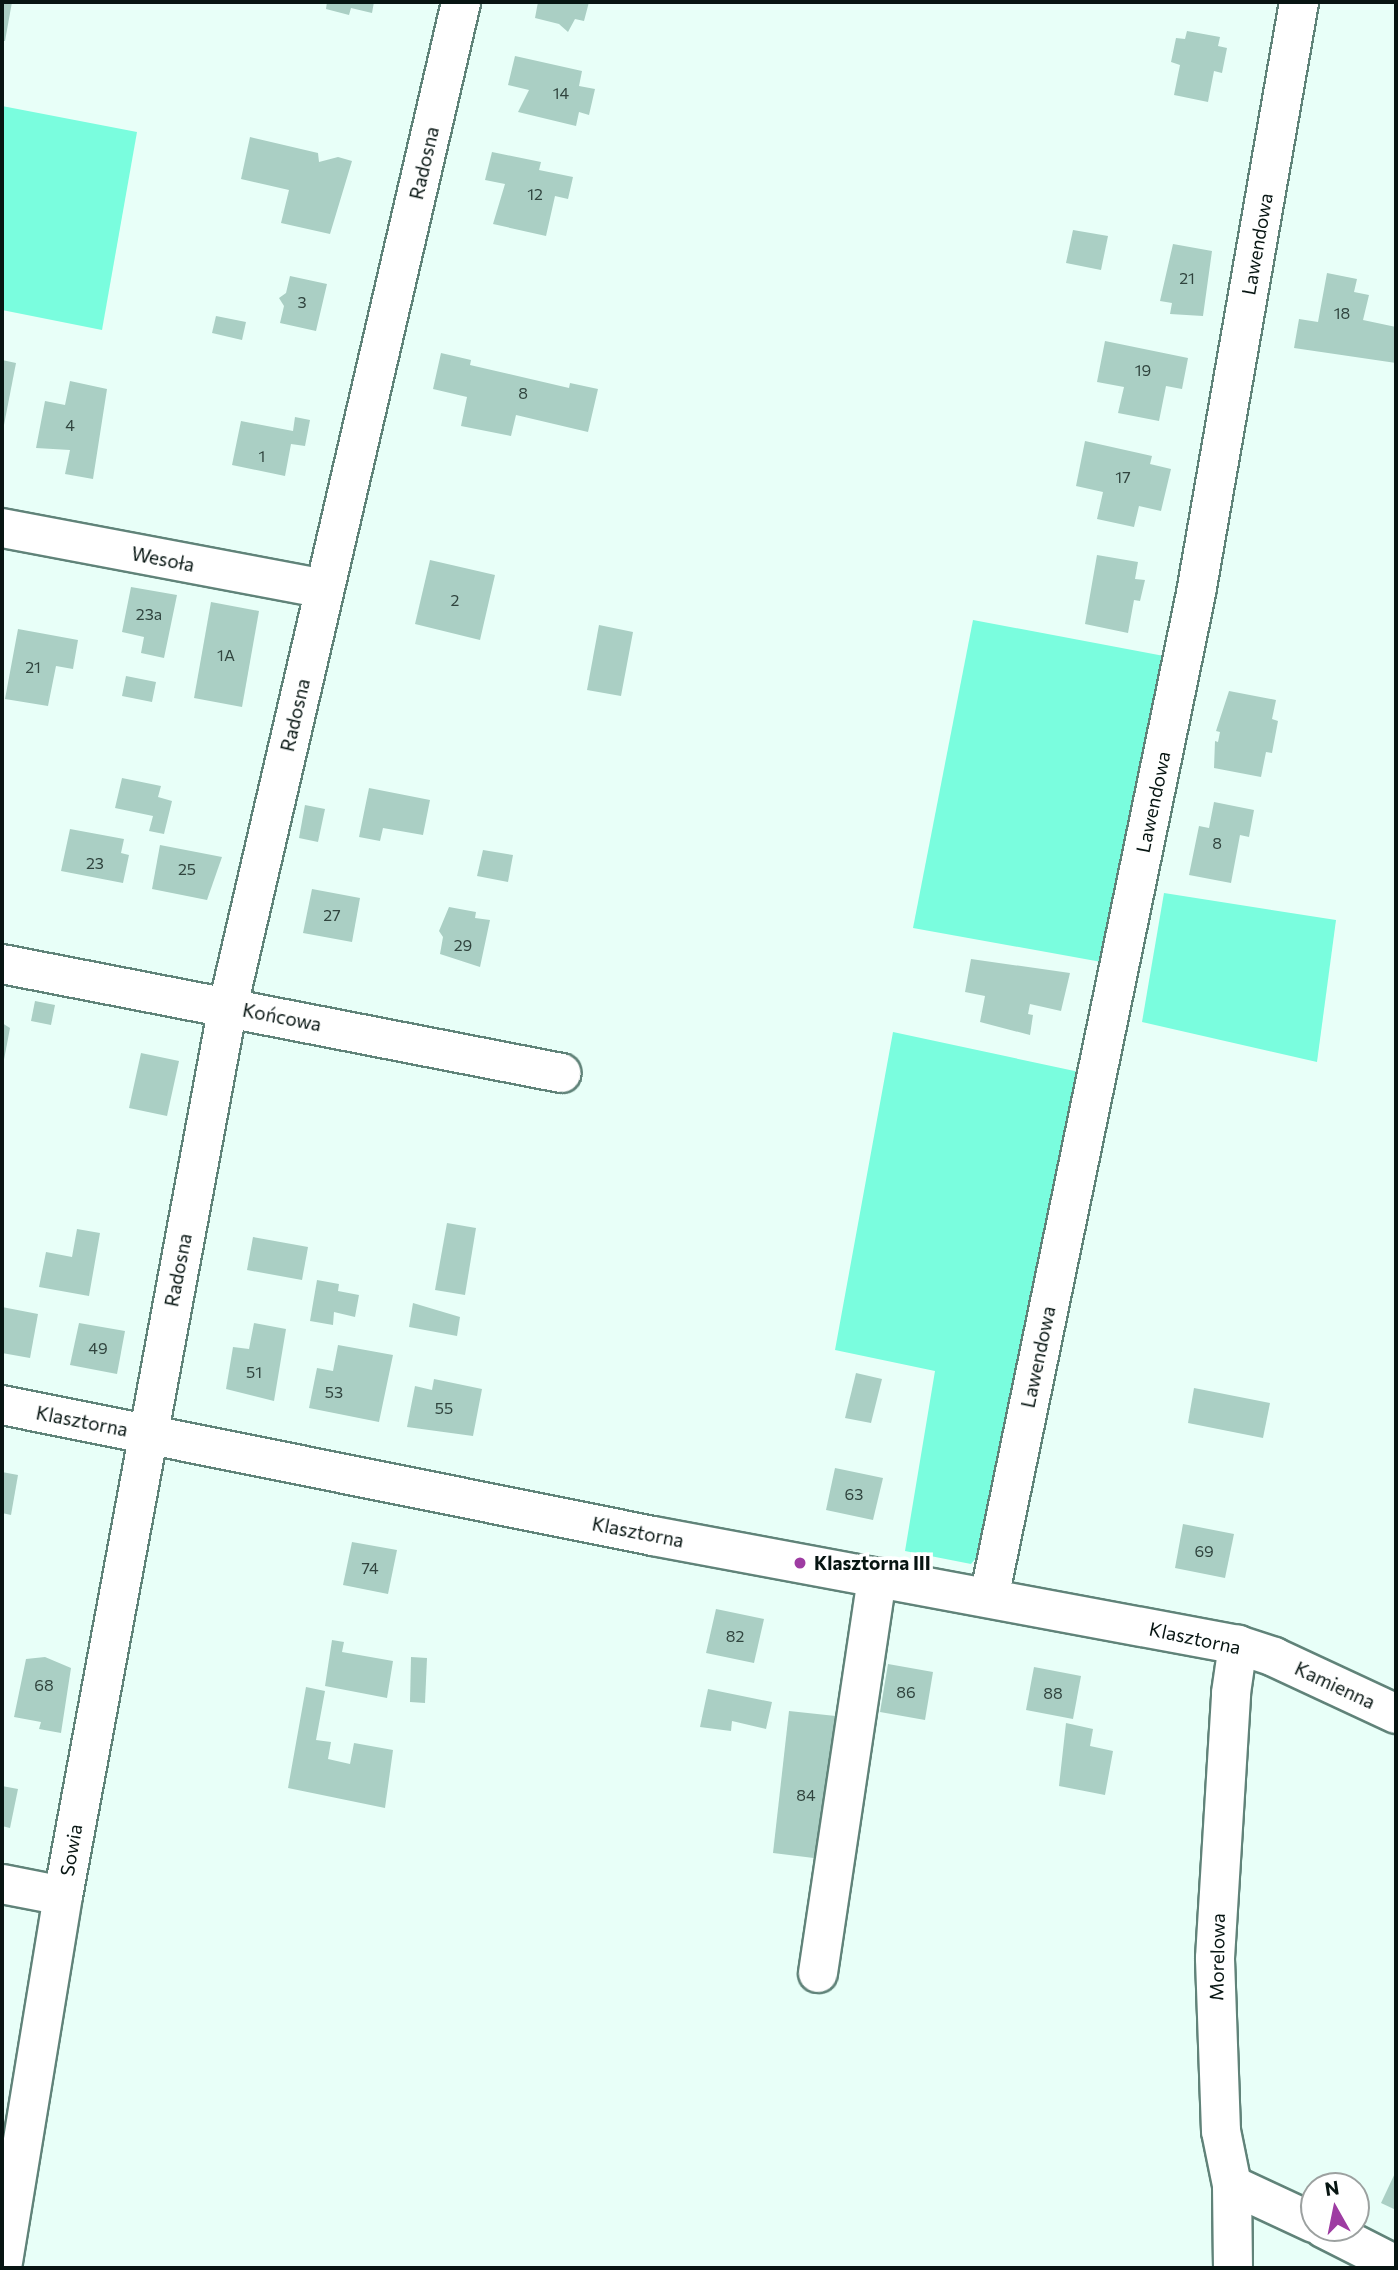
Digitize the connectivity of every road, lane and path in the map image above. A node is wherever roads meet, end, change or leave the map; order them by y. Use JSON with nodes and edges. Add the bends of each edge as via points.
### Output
{"nodes":[{"id":1,"x":461,"y":2,"type":"edge"},
{"id":2,"x":1299,"y":2,"type":"edge"},
{"id":3,"x":2,"y":528,"type":"edge"},
{"id":4,"x":324,"y":589,"type":"junction"},
{"id":5,"x":2,"y":964,"type":"edge"},
{"id":6,"x":228,"y":1006,"type":"junction"},
{"id":7,"x":561,"y":1073,"type":"dead end"},
{"id":8,"x":2,"y":1405,"type":"edge"},
{"id":9,"x":147,"y":1433,"type":"junction"},
{"id":10,"x":877,"y":1577,"type":"junction"},
{"id":11,"x":989,"y":1598,"type":"junction"},
{"id":12,"x":1238,"y":1645,"type":"junction"},
{"id":13,"x":1275,"y":1657,"type":"joint"},
{"id":14,"x":1396,"y":1714,"type":"edge"},
{"id":15,"x":2,"y":1884,"type":"edge"},
{"id":16,"x":63,"y":1896,"type":"junction"},
{"id":17,"x":818,"y":1973,"type":"dead end"},
{"id":18,"x":1232,"y":2185,"type":"junction"},
{"id":19,"x":1300,"y":2217,"type":"edge"},
{"id":20,"x":1351,"y":2242,"type":"edge"},
{"id":21,"x":1396,"y":2265,"type":"edge"},
{"id":22,"x":2,"y":2268,"type":"edge"},
{"id":23,"x":1233,"y":2268,"type":"edge"}],
"edges":[{"from":1,"to":4,"type":"street","name":"Radosna"},
{"from":2,"to":11,"type":"street","name":"Lawendowa","via":[[1196,593]]},
{"from":3,"to":4,"type":"street","name":"Wesoła"},
{"from":4,"to":6,"type":"street","name":"Radosna"},
{"from":5,"to":6,"type":"street","name":"Końcowa"},
{"from":6,"to":7,"type":"street","name":"Końcowa"},
{"from":6,"to":9,"type":"street","name":"Radosna"},
{"from":8,"to":9,"type":"street","name":"Klasztorna"},
{"from":9,"to":10,"type":"street","name":"Klasztorna"},
{"from":9,"to":16,"type":"street","name":"Sowia"},
{"from":10,"to":11,"type":"street","name":"Klasztorna"},
{"from":10,"to":17,"type":"street"},
{"from":11,"to":12,"type":"street","name":"Klasztorna"},
{"from":12,"to":13,"type":"street","name":"Klasztorna"},
{"from":12,"to":18,"type":"street","name":"Morelowa","via":[[1215,1958],[1220,2131]]},
{"from":13,"to":14,"type":"street","name":"Kamienna"},
{"from":15,"to":16,"type":"street"},
{"from":16,"to":22,"type":"street","name":"Sowia"},
{"from":18,"to":19,"type":"street"},
{"from":18,"to":23,"type":"street","name":"Morelowa"},
{"from":20,"to":21,"type":"street"}]}
